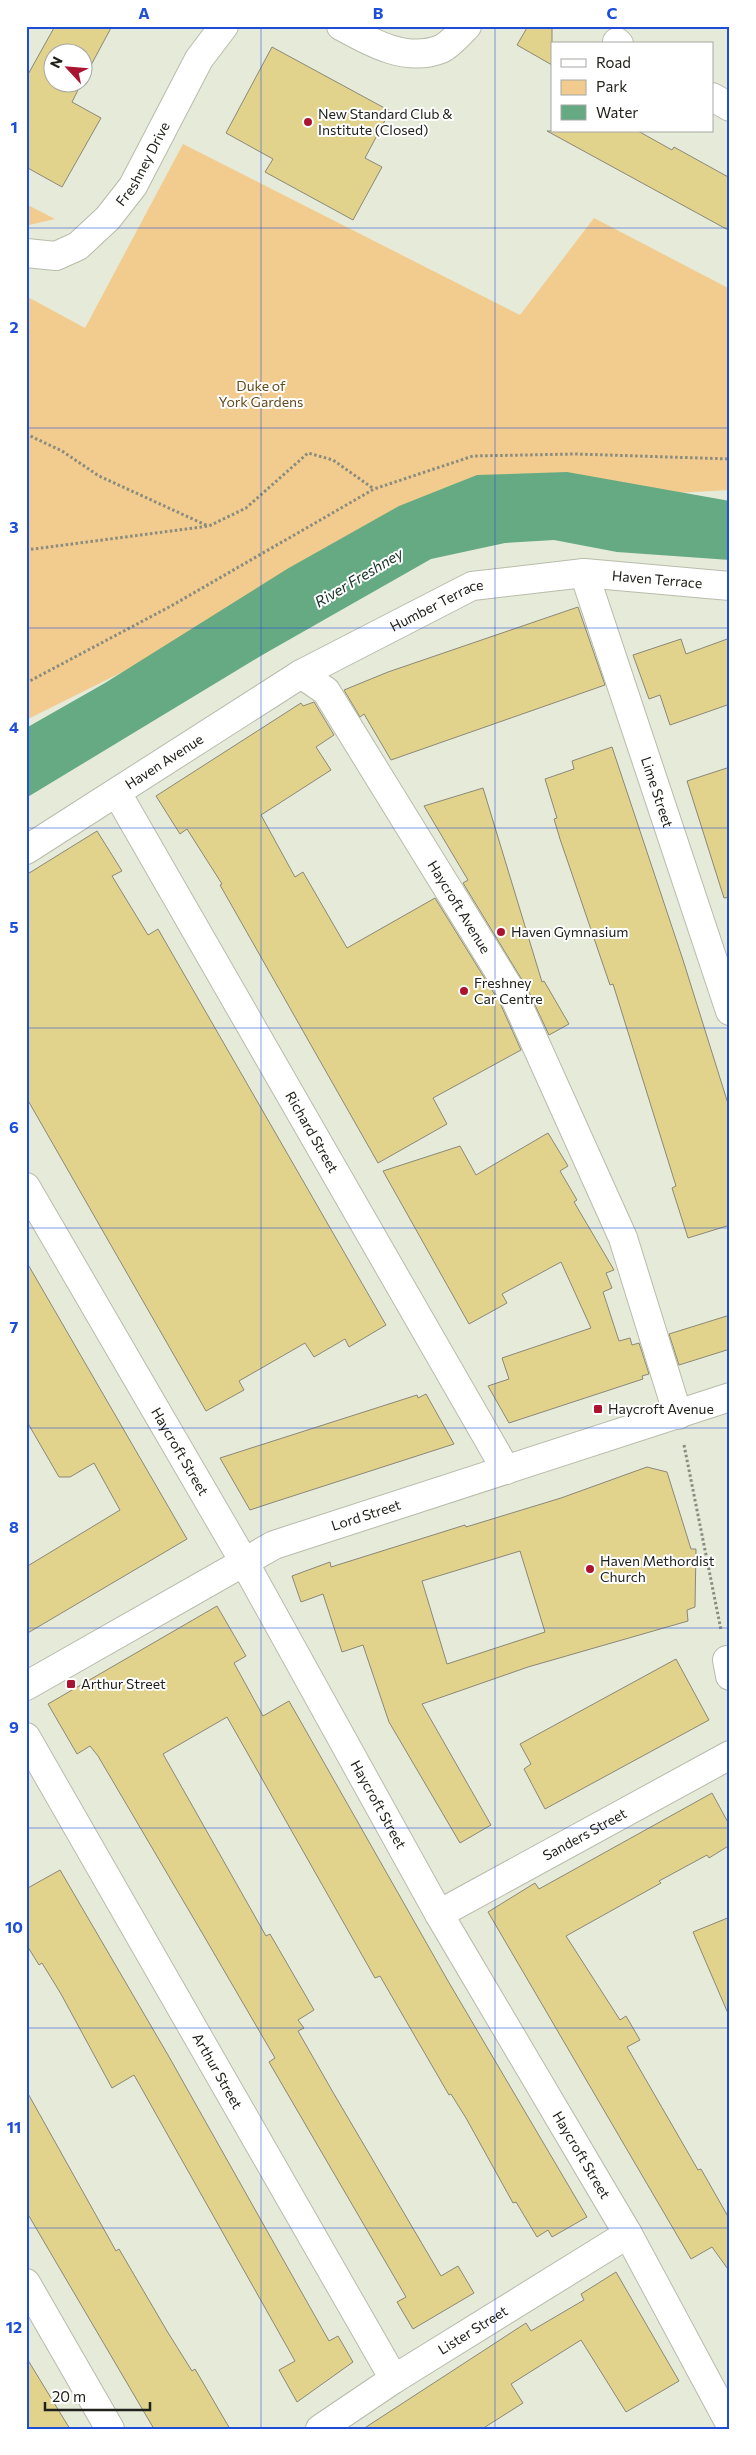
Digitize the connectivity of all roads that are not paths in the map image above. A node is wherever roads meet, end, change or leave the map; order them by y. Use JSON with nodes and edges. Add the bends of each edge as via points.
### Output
{"nodes":[{"id":1,"x":224,"y":26,"type":"edge"},
{"id":2,"x":341,"y":26,"type":"edge"},
{"id":3,"x":467,"y":26,"type":"edge"},
{"id":4,"x":714,"y":98,"type":"edge"},
{"id":5,"x":730,"y":107,"type":"edge"},
{"id":6,"x":26,"y":253,"type":"edge"},
{"id":7,"x":584,"y":573,"type":"junction"},
{"id":8,"x":730,"y":586,"type":"edge"},
{"id":9,"x":301,"y":674,"type":"junction"},
{"id":10,"x":117,"y":793,"type":"junction"},
{"id":11,"x":26,"y":850,"type":"edge"},
{"id":12,"x":730,"y":1011,"type":"edge"},
{"id":13,"x":26,"y":1186,"type":"edge"},
{"id":14,"x":730,"y":1397,"type":"edge"},
{"id":15,"x":678,"y":1415,"type":"junction"},
{"id":16,"x":506,"y":1470,"type":"junction"},
{"id":17,"x":243,"y":1560,"type":"junction"},
{"id":18,"x":26,"y":1686,"type":"edge"},
{"id":19,"x":26,"y":1737,"type":"edge"},
{"id":20,"x":730,"y":1755,"type":"edge"},
{"id":21,"x":439,"y":1914,"type":"junction"},
{"id":22,"x":628,"y":2234,"type":"junction"},
{"id":23,"x":26,"y":2283,"type":"edge"},
{"id":24,"x":394,"y":2379,"type":"junction"},
{"id":25,"x":730,"y":2424,"type":"edge"},
{"id":26,"x":110,"y":2429,"type":"edge"},
{"id":27,"x":320,"y":2429,"type":"edge"}],
"edges":[{"from":1,"to":6,"type":"street","name":"Freshney Drive","via":[[199,59],[133,186],[108,218],[78,246],[56,256]]},
{"from":2,"to":3,"type":"street","via":[[382,47],[417,54],[442,49]]},
{"from":4,"to":5,"type":"street"},
{"from":7,"to":8,"type":"street","name":"Haven Terrace"},
{"from":7,"to":9,"type":"street","name":"Humber Terrace","via":[[472,586]]},
{"from":7,"to":12,"type":"street","name":"Lime Street"},
{"from":9,"to":10,"type":"street","name":"Haven Avenue"},
{"from":9,"to":15,"type":"street","name":"Haycroft Avenue","via":[[326,692],[514,996],[623,1238]]},
{"from":10,"to":11,"type":"street","name":"Haven Avenue"},
{"from":10,"to":16,"type":"street","name":"Richard Street"},
{"from":13,"to":17,"type":"street","name":"Haycroft Street"},
{"from":14,"to":15,"type":"street","name":"Lord Street"},
{"from":15,"to":16,"type":"street","name":"Lord Street"},
{"from":16,"to":17,"type":"street","name":"Lord Street","via":[[274,1544]]},
{"from":17,"to":18,"type":"street","name":"Lord Street"},
{"from":17,"to":21,"type":"street","name":"Haycroft Street"},
{"from":19,"to":24,"type":"street","name":"Arthur Street"},
{"from":20,"to":21,"type":"street","name":"Sanders Street"},
{"from":21,"to":22,"type":"street","name":"Haycroft Street"},
{"from":22,"to":24,"type":"street","name":"Lister Street"},
{"from":22,"to":25,"type":"street","name":"Haycroft Street"},
{"from":23,"to":26,"type":"street"},
{"from":24,"to":27,"type":"street","name":"Lister Street"}]}
